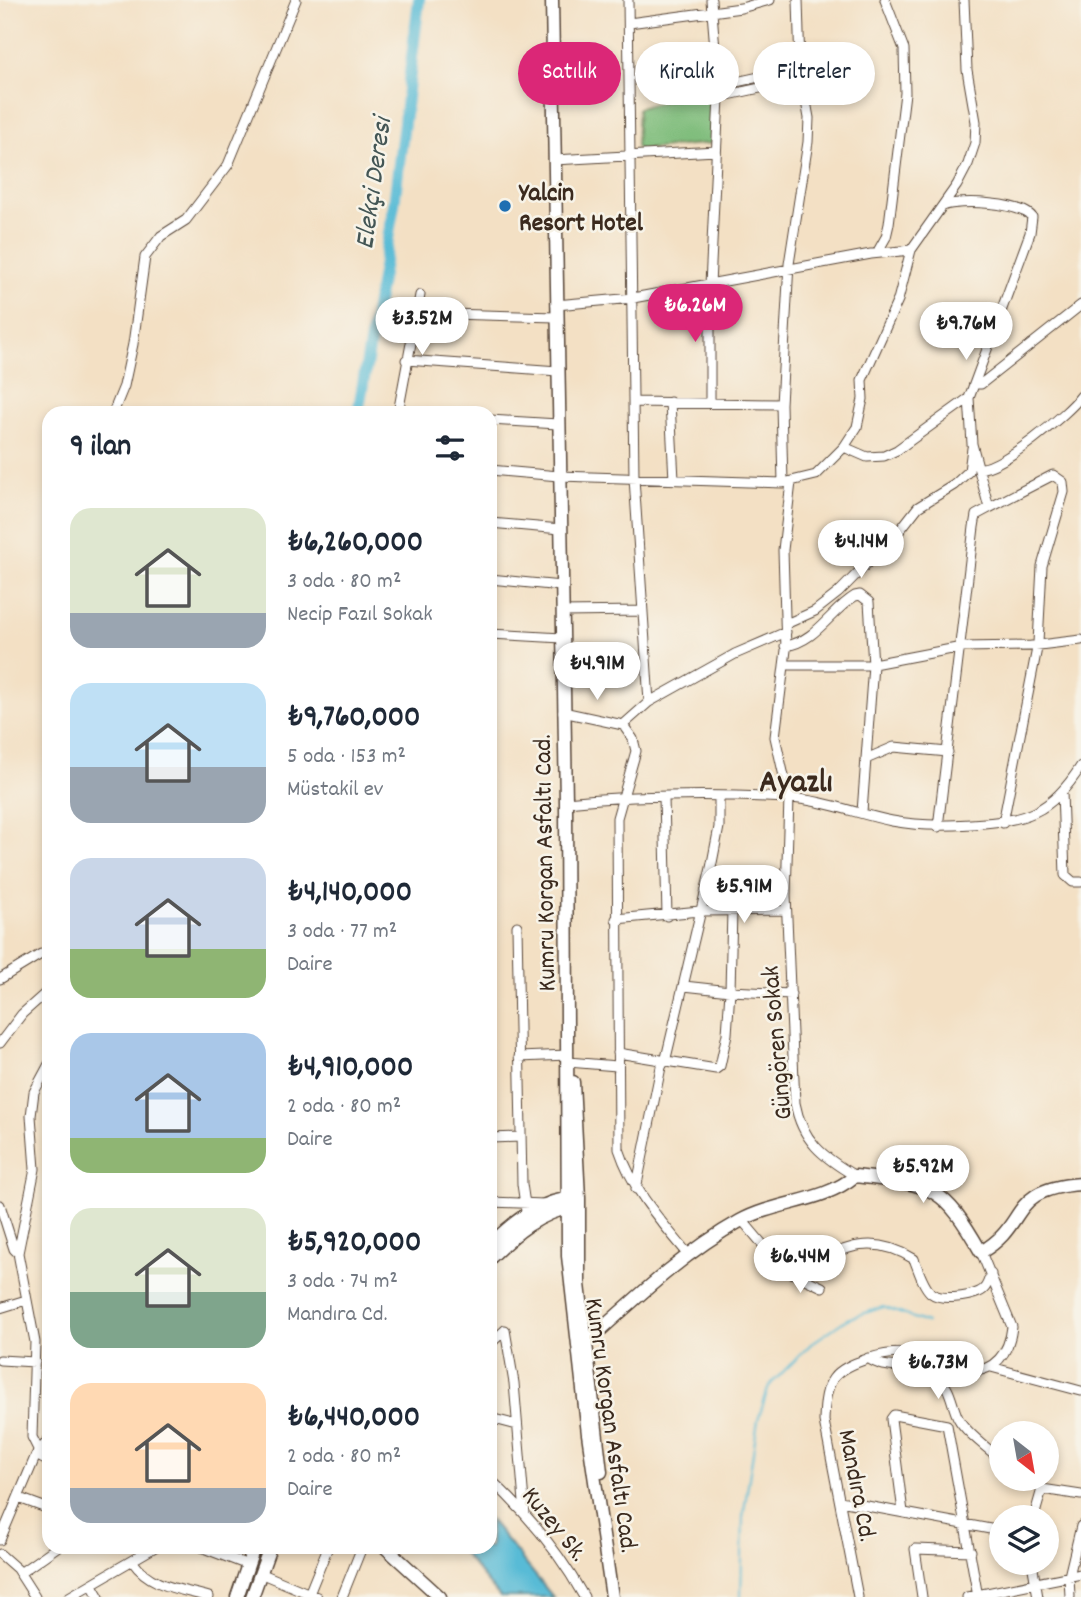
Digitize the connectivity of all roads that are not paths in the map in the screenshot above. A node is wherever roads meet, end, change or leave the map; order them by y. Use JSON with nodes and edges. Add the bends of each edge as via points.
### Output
{"nodes":[{"id":1,"x":296,"y":0,"type":"edge"},
{"id":2,"x":552,"y":0,"type":"edge"},
{"id":3,"x":628,"y":0,"type":"edge"},
{"id":4,"x":711,"y":0,"type":"edge"},
{"id":5,"x":770,"y":0,"type":"edge"},
{"id":6,"x":798,"y":0,"type":"edge"},
{"id":7,"x":886,"y":0,"type":"edge"},
{"id":8,"x":964,"y":0,"type":"edge"},
{"id":9,"x":712,"y":12,"type":"junction"},
{"id":10,"x":629,"y":23,"type":"junction"},
{"id":11,"x":714,"y":42,"type":"edge"},
{"id":12,"x":799,"y":42,"type":"edge"},
{"id":13,"x":719,"y":105,"type":"edge"},
{"id":14,"x":806,"y":105,"type":"edge"},
{"id":15,"x":716,"y":151,"type":"junction"},
{"id":16,"x":629,"y":157,"type":"junction"},
{"id":17,"x":554,"y":160,"type":"junction"},
{"id":18,"x":941,"y":207,"type":"junction"},
{"id":19,"x":911,"y":250,"type":"junction"},
{"id":20,"x":877,"y":253,"type":"junction"},
{"id":21,"x":789,"y":271,"type":"junction"},
{"id":22,"x":710,"y":285,"type":"junction"},
{"id":23,"x":419,"y":295,"type":"dead end"},
{"id":24,"x":633,"y":298,"type":"junction"},
{"id":25,"x":1081,"y":305,"type":"edge"},
{"id":26,"x":556,"y":311,"type":"junction"},
{"id":27,"x":415,"y":313,"type":"junction"},
{"id":28,"x":406,"y":360,"type":"junction"},
{"id":29,"x":558,"y":371,"type":"junction"},
{"id":30,"x":976,"y":384,"type":"junction"},
{"id":31,"x":1081,"y":396,"type":"edge"},
{"id":32,"x":968,"y":398,"type":"junction"},
{"id":33,"x":635,"y":402,"type":"junction"},
{"id":34,"x":670,"y":402,"type":"junction"},
{"id":35,"x":710,"y":402,"type":"junction"},
{"id":36,"x":781,"y":404,"type":"junction"},
{"id":37,"x":116,"y":406,"type":"edge"},
{"id":38,"x":399,"y":406,"type":"edge"},
{"id":39,"x":497,"y":420,"type":"edge"},
{"id":40,"x":558,"y":424,"type":"junction"},
{"id":41,"x":972,"y":444,"type":"junction"},
{"id":42,"x":844,"y":447,"type":"junction"},
{"id":43,"x":980,"y":468,"type":"junction"},
{"id":44,"x":497,"y":471,"type":"edge"},
{"id":45,"x":559,"y":476,"type":"junction"},
{"id":46,"x":634,"y":478,"type":"junction"},
{"id":47,"x":674,"y":480,"type":"junction"},
{"id":48,"x":787,"y":482,"type":"junction"},
{"id":49,"x":989,"y":508,"type":"junction"},
{"id":50,"x":497,"y":524,"type":"edge"},
{"id":51,"x":561,"y":529,"type":"junction"},
{"id":52,"x":497,"y":580,"type":"edge"},
{"id":53,"x":561,"y":586,"type":"junction"},
{"id":54,"x":641,"y":611,"type":"junction"},
{"id":55,"x":562,"y":612,"type":"junction"},
{"id":56,"x":786,"y":628,"type":"junction"},
{"id":57,"x":497,"y":634,"type":"edge"},
{"id":58,"x":562,"y":638,"type":"junction"},
{"id":59,"x":1081,"y":640,"type":"edge"},
{"id":60,"x":1038,"y":643,"type":"junction"},
{"id":61,"x":785,"y":646,"type":"junction"},
{"id":62,"x":962,"y":647,"type":"junction"},
{"id":63,"x":784,"y":665,"type":"junction"},
{"id":64,"x":873,"y":665,"type":"junction"},
{"id":65,"x":649,"y":702,"type":"junction"},
{"id":66,"x":563,"y":712,"type":"junction"},
{"id":67,"x":623,"y":725,"type":"junction"},
{"id":68,"x":948,"y":752,"type":"junction"},
{"id":69,"x":866,"y":759,"type":"junction"},
{"id":70,"x":1081,"y":766,"type":"edge"},
{"id":71,"x":1062,"y":792,"type":"junction"},
{"id":72,"x":623,"y":797,"type":"junction"},
{"id":73,"x":664,"y":798,"type":"junction"},
{"id":74,"x":719,"y":798,"type":"junction"},
{"id":75,"x":789,"y":798,"type":"junction"},
{"id":76,"x":566,"y":802,"type":"junction"},
{"id":77,"x":862,"y":812,"type":"junction"},
{"id":78,"x":1003,"y":823,"type":"junction"},
{"id":79,"x":937,"y":827,"type":"junction"},
{"id":80,"x":1081,"y":882,"type":"edge"},
{"id":81,"x":733,"y":910,"type":"junction"},
{"id":82,"x":786,"y":910,"type":"junction"},
{"id":83,"x":700,"y":911,"type":"junction"},
{"id":84,"x":667,"y":916,"type":"junction"},
{"id":85,"x":616,"y":919,"type":"junction"},
{"id":86,"x":517,"y":926,"type":"dead end"},
{"id":87,"x":42,"y":954,"type":"edge"},
{"id":88,"x":0,"y":979,"type":"edge"},
{"id":89,"x":684,"y":986,"type":"junction"},
{"id":90,"x":730,"y":990,"type":"junction"},
{"id":91,"x":791,"y":994,"type":"junction"},
{"id":92,"x":42,"y":996,"type":"edge"},
{"id":93,"x":0,"y":1043,"type":"edge"},
{"id":94,"x":618,"y":1053,"type":"junction"},
{"id":95,"x":519,"y":1057,"type":"junction"},
{"id":96,"x":666,"y":1058,"type":"junction"},
{"id":97,"x":568,"y":1059,"type":"junction"},
{"id":98,"x":617,"y":1066,"type":"junction"},
{"id":99,"x":42,"y":1077,"type":"edge"},
{"id":100,"x":521,"y":1137,"type":"junction"},
{"id":101,"x":497,"y":1138,"type":"edge"},
{"id":102,"x":855,"y":1176,"type":"junction"},
{"id":103,"x":1081,"y":1184,"type":"edge"},
{"id":104,"x":636,"y":1189,"type":"junction"},
{"id":105,"x":574,"y":1202,"type":"junction"},
{"id":106,"x":497,"y":1204,"type":"edge"},
{"id":107,"x":0,"y":1205,"type":"edge"},
{"id":108,"x":526,"y":1214,"type":"junction"},
{"id":109,"x":742,"y":1220,"type":"junction"},
{"id":110,"x":497,"y":1238,"type":"edge"},
{"id":111,"x":497,"y":1251,"type":"edge"},
{"id":112,"x":982,"y":1252,"type":"junction"},
{"id":113,"x":18,"y":1253,"type":"junction"},
{"id":114,"x":688,"y":1254,"type":"junction"},
{"id":115,"x":792,"y":1273,"type":"junction"},
{"id":116,"x":992,"y":1276,"type":"junction"},
{"id":117,"x":822,"y":1287,"type":"dead end"},
{"id":118,"x":26,"y":1300,"type":"junction"},
{"id":119,"x":0,"y":1308,"type":"edge"},
{"id":120,"x":497,"y":1338,"type":"edge"},
{"id":121,"x":587,"y":1342,"type":"junction"},
{"id":122,"x":868,"y":1358,"type":"junction"},
{"id":123,"x":0,"y":1360,"type":"edge"},
{"id":124,"x":36,"y":1362,"type":"junction"},
{"id":125,"x":991,"y":1367,"type":"junction"},
{"id":126,"x":1081,"y":1391,"type":"edge"},
{"id":127,"x":958,"y":1416,"type":"junction"},
{"id":128,"x":497,"y":1420,"type":"edge"},
{"id":129,"x":517,"y":1425,"type":"junction"},
{"id":130,"x":947,"y":1425,"type":"junction"},
{"id":131,"x":42,"y":1448,"type":"edge"},
{"id":132,"x":989,"y":1448,"type":"edge"},
{"id":133,"x":38,"y":1453,"type":"junction"},
{"id":134,"x":42,"y":1456,"type":"edge"},
{"id":135,"x":497,"y":1486,"type":"edge"},
{"id":136,"x":1055,"y":1491,"type":"edge"},
{"id":137,"x":1081,"y":1495,"type":"edge"},
{"id":138,"x":19,"y":1498,"type":"junction"},
{"id":139,"x":840,"y":1502,"type":"junction"},
{"id":140,"x":42,"y":1506,"type":"edge"},
{"id":141,"x":903,"y":1513,"type":"junction"},
{"id":142,"x":525,"y":1514,"type":"junction"},
{"id":143,"x":603,"y":1522,"type":"junction"},
{"id":144,"x":964,"y":1524,"type":"junction"},
{"id":145,"x":1081,"y":1526,"type":"edge"},
{"id":146,"x":989,"y":1529,"type":"edge"},
{"id":147,"x":0,"y":1540,"type":"edge"},
{"id":148,"x":971,"y":1551,"type":"junction"},
{"id":149,"x":0,"y":1554,"type":"edge"},
{"id":150,"x":47,"y":1554,"type":"edge"},
{"id":151,"x":144,"y":1554,"type":"edge"},
{"id":152,"x":219,"y":1554,"type":"edge"},
{"id":153,"x":252,"y":1554,"type":"edge"},
{"id":154,"x":267,"y":1554,"type":"edge"},
{"id":155,"x":326,"y":1554,"type":"edge"},
{"id":156,"x":359,"y":1554,"type":"edge"},
{"id":157,"x":393,"y":1554,"type":"edge"},
{"id":158,"x":133,"y":1562,"type":"junction"},
{"id":159,"x":248,"y":1565,"type":"junction"},
{"id":160,"x":20,"y":1573,"type":"junction"},
{"id":161,"x":260,"y":1573,"type":"junction"},
{"id":162,"x":1081,"y":1574,"type":"edge"},
{"id":163,"x":1034,"y":1575,"type":"edge"},
{"id":164,"x":1069,"y":1576,"type":"junction"},
{"id":165,"x":1035,"y":1583,"type":"junction"},
{"id":166,"x":92,"y":1585,"type":"junction"},
{"id":167,"x":313,"y":1595,"type":"edge"},
{"id":168,"x":978,"y":1596,"type":"edge"},
{"id":169,"x":35,"y":1597,"type":"edge"},
{"id":170,"x":69,"y":1597,"type":"edge"},
{"id":171,"x":99,"y":1597,"type":"edge"},
{"id":172,"x":209,"y":1597,"type":"edge"},
{"id":173,"x":237,"y":1597,"type":"edge"},
{"id":174,"x":252,"y":1597,"type":"edge"},
{"id":175,"x":342,"y":1597,"type":"edge"},
{"id":176,"x":440,"y":1597,"type":"edge"},
{"id":177,"x":584,"y":1597,"type":"edge"},
{"id":178,"x":612,"y":1597,"type":"edge"},
{"id":179,"x":858,"y":1597,"type":"edge"},
{"id":180,"x":922,"y":1597,"type":"edge"},
{"id":181,"x":967,"y":1597,"type":"edge"},
{"id":182,"x":1038,"y":1597,"type":"edge"},
{"id":183,"x":1070,"y":1597,"type":"edge"}],
"edges":[{"from":1,"to":37,"type":"street","via":[[228,165],[186,220],[161,236],[145,257],[133,344]]},
{"from":2,"to":17,"type":"main road","name":"Kumru Korgan Asfaltı Cad."},
{"from":3,"to":10,"type":"street"},
{"from":4,"to":9,"type":"street"},
{"from":5,"to":9,"type":"street"},
{"from":6,"to":12,"type":"street","name":"Güngören Sokak"},
{"from":7,"to":20,"type":"street","via":[[904,50],[905,93],[889,224]]},
{"from":8,"to":18,"type":"street","via":[[975,143],[957,185]]},
{"from":9,"to":10,"type":"street"},
{"from":9,"to":11,"type":"street"},
{"from":10,"to":16,"type":"street"},
{"from":13,"to":15,"type":"street"},
{"from":14,"to":21,"type":"street","name":"Güngören Sokak","via":[[808,142]]},
{"from":15,"to":16,"type":"street"},
{"from":15,"to":22,"type":"street"},
{"from":16,"to":17,"type":"street"},
{"from":16,"to":24,"type":"street"},
{"from":17,"to":26,"type":"main road","name":"Kumru Korgan Asfaltı Cad."},
{"from":18,"to":19,"type":"street"},
{"from":18,"to":30,"type":"street","via":[[978,201],[1020,208],[1032,217]]},
{"from":19,"to":20,"type":"street"},
{"from":19,"to":42,"type":"street","via":[[898,300],[862,380],[857,427]]},
{"from":20,"to":21,"type":"street"},
{"from":21,"to":22,"type":"street"},
{"from":21,"to":36,"type":"street","name":"Güngören Sokak"},
{"from":22,"to":24,"type":"street"},
{"from":22,"to":35,"type":"street"},
{"from":23,"to":27,"type":"street"},
{"from":24,"to":26,"type":"street"},
{"from":24,"to":33,"type":"street"},
{"from":25,"to":30,"type":"street"},
{"from":26,"to":27,"type":"street"},
{"from":26,"to":29,"type":"main road","name":"Kumru Korgan Asfaltı Cad."},
{"from":27,"to":28,"type":"street"},
{"from":28,"to":29,"type":"street"},
{"from":28,"to":38,"type":"street"},
{"from":29,"to":40,"type":"main road","name":"Kumru Korgan Asfaltı Cad."},
{"from":30,"to":32,"type":"street"},
{"from":31,"to":43,"type":"street","via":[[1049,429],[999,462]]},
{"from":32,"to":41,"type":"street"},
{"from":32,"to":42,"type":"street","via":[[884,456],[867,457]]},
{"from":33,"to":34,"type":"street"},
{"from":33,"to":46,"type":"street"},
{"from":34,"to":35,"type":"street"},
{"from":34,"to":47,"type":"street"},
{"from":35,"to":36,"type":"street"},
{"from":36,"to":48,"type":"street","name":"Güngören Sokak"},
{"from":39,"to":40,"type":"street"},
{"from":40,"to":45,"type":"main road","name":"Kumru Korgan Asfaltı Cad."},
{"from":41,"to":43,"type":"street"},
{"from":41,"to":56,"type":"street","via":[[969,471],[918,507],[838,593]]},
{"from":42,"to":48,"type":"street","via":[[816,475]]},
{"from":43,"to":49,"type":"street"},
{"from":44,"to":45,"type":"street"},
{"from":45,"to":46,"type":"street"},
{"from":45,"to":51,"type":"main road","name":"Kumru Korgan Asfaltı Cad."},
{"from":46,"to":47,"type":"street"},
{"from":46,"to":54,"type":"street"},
{"from":47,"to":48,"type":"street"},
{"from":48,"to":56,"type":"street","name":"Güngören Sokak","via":[[783,550]]},
{"from":49,"to":60,"type":"street","via":[[1053,475],[1063,482],[1042,566]]},
{"from":49,"to":62,"type":"street","via":[[976,515]]},
{"from":50,"to":51,"type":"street"},
{"from":51,"to":53,"type":"main road","name":"Kumru Korgan Asfaltı Cad."},
{"from":52,"to":53,"type":"street"},
{"from":53,"to":55,"type":"main road","name":"Kumru Korgan Asfaltı Cad."},
{"from":54,"to":55,"type":"street"},
{"from":54,"to":65,"type":"street"},
{"from":55,"to":58,"type":"main road","name":"Kumru Korgan Asfaltı Cad."},
{"from":56,"to":61,"type":"street","name":"Güngören Sokak"},
{"from":56,"to":65,"type":"street"},
{"from":57,"to":58,"type":"street"},
{"from":58,"to":66,"type":"main road","name":"Kumru Korgan Asfaltı Cad."},
{"from":59,"to":60,"type":"street"},
{"from":60,"to":62,"type":"street"},
{"from":60,"to":78,"type":"street"},
{"from":61,"to":63,"type":"street","name":"Güngören Sokak"},
{"from":61,"to":64,"type":"street","via":[[816,631],[860,595],[869,602]]},
{"from":62,"to":64,"type":"street"},
{"from":62,"to":68,"type":"street"},
{"from":63,"to":64,"type":"street"},
{"from":63,"to":75,"type":"street","name":"Güngören Sokak","via":[[775,737]]},
{"from":64,"to":69,"type":"street"},
{"from":65,"to":67,"type":"street"},
{"from":66,"to":67,"type":"street"},
{"from":66,"to":76,"type":"main road","name":"Kumru Korgan Asfaltı Cad."},
{"from":67,"to":72,"type":"street","via":[[636,751]]},
{"from":68,"to":69,"type":"street","via":[[894,747]]},
{"from":68,"to":79,"type":"street"},
{"from":69,"to":77,"type":"street"},
{"from":70,"to":71,"type":"street"},
{"from":71,"to":78,"type":"street","via":[[1036,813]]},
{"from":71,"to":80,"type":"street","via":[[1065,875]]},
{"from":72,"to":73,"type":"street"},
{"from":72,"to":76,"type":"street"},
{"from":72,"to":85,"type":"street","via":[[617,818]]},
{"from":73,"to":74,"type":"street"},
{"from":73,"to":84,"type":"street"},
{"from":74,"to":75,"type":"street"},
{"from":74,"to":83,"type":"street","via":[[719,827]]},
{"from":75,"to":77,"type":"street"},
{"from":75,"to":82,"type":"street","name":"Güngören Sokak"},
{"from":76,"to":97,"type":"main road","name":"Kumru Korgan Asfaltı Cad."},
{"from":77,"to":79,"type":"street"},
{"from":78,"to":79,"type":"street"},
{"from":81,"to":82,"type":"street"},
{"from":81,"to":83,"type":"street"},
{"from":81,"to":90,"type":"street"},
{"from":82,"to":91,"type":"street","name":"Güngören Sokak"},
{"from":83,"to":84,"type":"street"},
{"from":83,"to":89,"type":"street"},
{"from":84,"to":85,"type":"street"},
{"from":85,"to":94,"type":"street"},
{"from":86,"to":95,"type":"street"},
{"from":87,"to":88,"type":"street"},
{"from":89,"to":90,"type":"street"},
{"from":89,"to":96,"type":"street"},
{"from":90,"to":91,"type":"street"},
{"from":90,"to":96,"type":"street","via":[[720,1066],[716,1069]]},
{"from":91,"to":102,"type":"street","name":"Güngören Sokak","via":[[799,1124],[823,1156]]},
{"from":92,"to":93,"type":"street"},
{"from":94,"to":96,"type":"street"},
{"from":94,"to":98,"type":"street"},
{"from":95,"to":97,"type":"street"},
{"from":95,"to":100,"type":"street"},
{"from":96,"to":104,"type":"street"},
{"from":97,"to":98,"type":"street"},
{"from":97,"to":105,"type":"main road","name":"Kumru Korgan Asfaltı Cad.","via":[[565,1129]]},
{"from":98,"to":104,"type":"street","via":[[619,1149]]},
{"from":99,"to":113,"type":"street","via":[[34,1092],[35,1169]]},
{"from":100,"to":101,"type":"street"},
{"from":100,"to":108,"type":"street"},
{"from":102,"to":109,"type":"main road","via":[[841,1187]]},
{"from":102,"to":112,"type":"main road","via":[[897,1181],[942,1196],[955,1208]]},
{"from":103,"to":112,"type":"main road","via":[[1054,1186],[1035,1194],[996,1244]]},
{"from":104,"to":114,"type":"street"},
{"from":105,"to":108,"type":"main road"},
{"from":105,"to":108,"type":"main road","via":[[546,1205]]},
{"from":105,"to":121,"type":"main road"},
{"from":105,"to":143,"type":"main road","name":"Kumru Korgan Asfaltı Cad.","via":[[568,1256]]},
{"from":106,"to":108,"type":"street"},
{"from":107,"to":113,"type":"street"},
{"from":108,"to":110,"type":"main road"},
{"from":108,"to":111,"type":"main road"},
{"from":109,"to":114,"type":"main road"},
{"from":109,"to":115,"type":"street"},
{"from":112,"to":116,"type":"street"},
{"from":113,"to":118,"type":"street"},
{"from":114,"to":121,"type":"main road"},
{"from":115,"to":116,"type":"street","via":[[859,1242],[885,1245],[914,1259],[934,1296],[980,1292]]},
{"from":115,"to":117,"type":"street"},
{"from":116,"to":125,"type":"street","via":[[1012,1327],[1000,1360]]},
{"from":118,"to":119,"type":"street"},
{"from":118,"to":124,"type":"street"},
{"from":120,"to":129,"type":"street","via":[[505,1331]]},
{"from":121,"to":143,"type":"main road"},
{"from":122,"to":125,"type":"street","name":"Mandıra Cd.","via":[[911,1352],[970,1372]]},
{"from":122,"to":127,"type":"street","via":[[880,1365],[929,1371],[949,1389]]},
{"from":122,"to":139,"type":"street","name":"Mandıra Cd.","via":[[839,1370],[825,1401],[824,1422]]},
{"from":123,"to":124,"type":"street"},
{"from":124,"to":133,"type":"street","via":[[32,1437]]},
{"from":125,"to":126,"type":"street","name":"Mandıra Cd."},
{"from":127,"to":130,"type":"street"},
{"from":127,"to":132,"type":"street"},
{"from":128,"to":129,"type":"street"},
{"from":129,"to":142,"type":"street"},
{"from":130,"to":141,"type":"street","via":[[894,1415],[891,1419]]},
{"from":130,"to":144,"type":"street"},
{"from":131,"to":133,"type":"street"},
{"from":133,"to":134,"type":"street"},
{"from":133,"to":138,"type":"street"},
{"from":135,"to":142,"type":"street","name":"Kuzey Sk."},
{"from":136,"to":137,"type":"street"},
{"from":138,"to":140,"type":"street"},
{"from":138,"to":147,"type":"street"},
{"from":139,"to":141,"type":"street"},
{"from":139,"to":179,"type":"street","name":"Mandıra Cd."},
{"from":141,"to":144,"type":"street"},
{"from":142,"to":177,"type":"street","name":"Kuzey Sk.","via":[[555,1550]]},
{"from":143,"to":178,"type":"main road","name":"Kumru Korgan Asfaltı Cad."},
{"from":144,"to":146,"type":"street"},
{"from":144,"to":148,"type":"street"},
{"from":145,"to":164,"type":"street"},
{"from":148,"to":168,"type":"street"},
{"from":148,"to":180,"type":"street","via":[[915,1549]]},
{"from":149,"to":160,"type":"street"},
{"from":150,"to":160,"type":"street"},
{"from":151,"to":158,"type":"street"},
{"from":152,"to":159,"type":"street"},
{"from":153,"to":159,"type":"main road"},
{"from":154,"to":161,"type":"main road"},
{"from":155,"to":167,"type":"street"},
{"from":156,"to":175,"type":"street"},
{"from":157,"to":176,"type":"main road"},
{"from":158,"to":166,"type":"street"},
{"from":158,"to":172,"type":"street","via":[[158,1583]]},
{"from":159,"to":173,"type":"main road"},
{"from":160,"to":169,"type":"street"},
{"from":161,"to":167,"type":"street"},
{"from":161,"to":174,"type":"main road"},
{"from":162,"to":164,"type":"street"},
{"from":163,"to":165,"type":"street"},
{"from":164,"to":165,"type":"street"},
{"from":164,"to":183,"type":"street"},
{"from":165,"to":168,"type":"street"},
{"from":165,"to":182,"type":"street"},
{"from":166,"to":170,"type":"street"},
{"from":166,"to":171,"type":"street"},
{"from":168,"to":181,"type":"street"}]}
